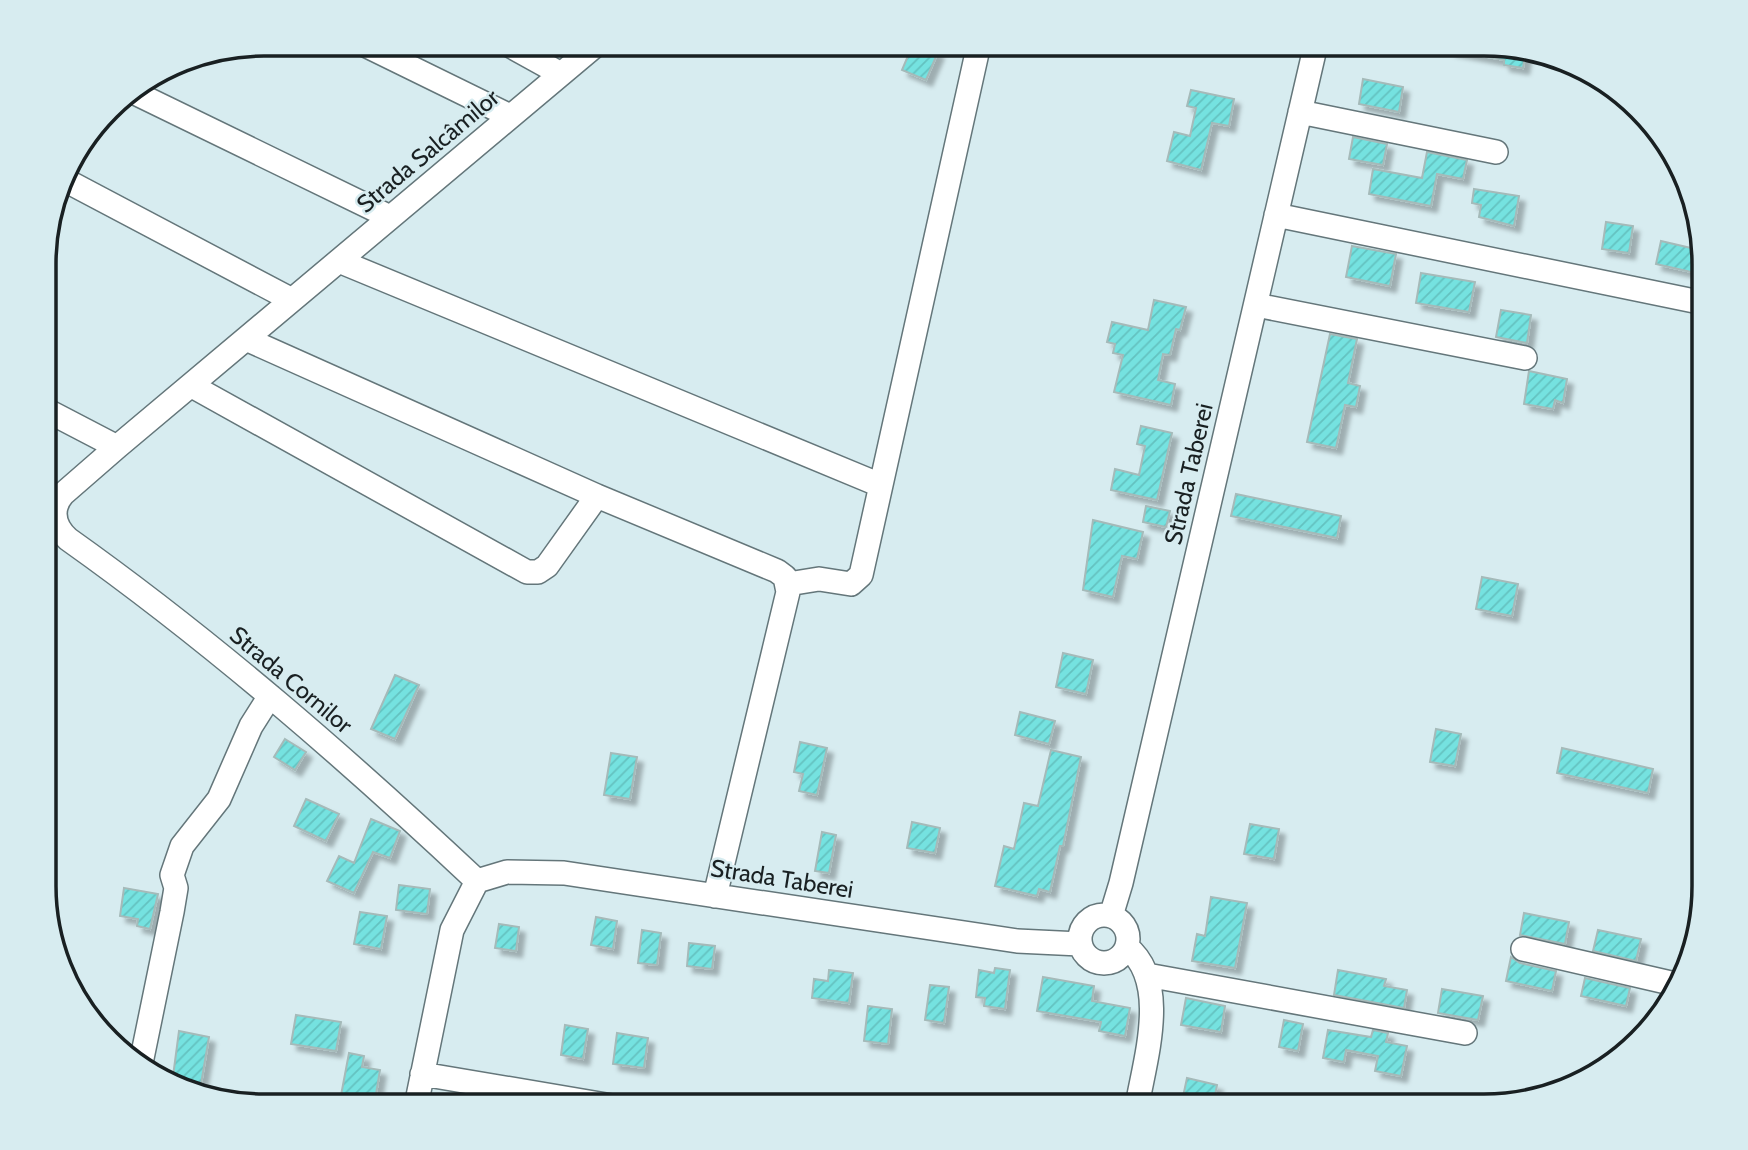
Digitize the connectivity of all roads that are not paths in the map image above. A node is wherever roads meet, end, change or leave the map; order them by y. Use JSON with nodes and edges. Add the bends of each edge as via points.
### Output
{"nodes":[{"id":1,"x":388,"y":56,"type":"edge"},
{"id":2,"x":529,"y":56,"type":"edge"},
{"id":3,"x":583,"y":56,"type":"edge"},
{"id":4,"x":976,"y":56,"type":"edge"},
{"id":5,"x":1313,"y":56,"type":"edge"},
{"id":6,"x":561,"y":74,"type":"junction"},
{"id":7,"x":141,"y":96,"type":"edge"},
{"id":8,"x":1300,"y":112,"type":"junction"},
{"id":9,"x":510,"y":116,"type":"junction"},
{"id":10,"x":1496,"y":152,"type":"dead end"},
{"id":11,"x":72,"y":184,"type":"edge"},
{"id":12,"x":1276,"y":215,"type":"junction"},
{"id":13,"x":390,"y":217,"type":"junction"},
{"id":14,"x":339,"y":261,"type":"junction"},
{"id":15,"x":292,"y":300,"type":"junction"},
{"id":16,"x":1692,"y":301,"type":"edge"},
{"id":17,"x":1256,"y":305,"type":"junction"},
{"id":18,"x":246,"y":339,"type":"junction"},
{"id":19,"x":1525,"y":358,"type":"dead end"},
{"id":20,"x":192,"y":386,"type":"junction"},
{"id":21,"x":56,"y":415,"type":"edge"},
{"id":22,"x":117,"y":447,"type":"junction"},
{"id":23,"x":880,"y":485,"type":"junction"},
{"id":24,"x":597,"y":496,"type":"junction"},
{"id":25,"x":56,"y":502,"type":"edge"},
{"id":26,"x":56,"y":522,"type":"edge"},
{"id":27,"x":788,"y":584,"type":"junction"},
{"id":28,"x":270,"y":696,"type":"junction"},
{"id":29,"x":477,"y":881,"type":"junction"},
{"id":30,"x":715,"y":896,"type":"junction"},
{"id":31,"x":1111,"y":916,"type":"junction"},
{"id":32,"x":1080,"y":944,"type":"junction"},
{"id":33,"x":1127,"y":947,"type":"junction"},
{"id":34,"x":1523,"y":949,"type":"dead end"},
{"id":35,"x":1147,"y":975,"type":"junction"},
{"id":36,"x":1668,"y":982,"type":"edge"},
{"id":37,"x":1465,"y":1032,"type":"dead end"},
{"id":38,"x":143,"y":1055,"type":"edge"},
{"id":39,"x":422,"y":1074,"type":"junction"},
{"id":40,"x":418,"y":1094,"type":"edge"},
{"id":41,"x":541,"y":1094,"type":"edge"},
{"id":42,"x":1139,"y":1094,"type":"edge"}],
"edges":[{"from":1,"to":9,"type":"street"},
{"from":2,"to":6,"type":"street"},
{"from":3,"to":6,"type":"street","name":"Strada Salcâmilor"},
{"from":4,"to":23,"type":"street"},
{"from":5,"to":8,"type":"street","name":"Strada Taberei"},
{"from":6,"to":9,"type":"street","name":"Strada Salcâmilor"},
{"from":7,"to":13,"type":"street"},
{"from":8,"to":10,"type":"street"},
{"from":8,"to":12,"type":"street","name":"Strada Taberei"},
{"from":9,"to":13,"type":"street","name":"Strada Salcâmilor"},
{"from":11,"to":15,"type":"street"},
{"from":12,"to":16,"type":"street"},
{"from":12,"to":17,"type":"street","name":"Strada Taberei"},
{"from":13,"to":14,"type":"street","name":"Strada Salcâmilor"},
{"from":14,"to":15,"type":"street","name":"Strada Salcâmilor"},
{"from":14,"to":23,"type":"street"},
{"from":15,"to":18,"type":"street","name":"Strada Salcâmilor"},
{"from":17,"to":19,"type":"street"},
{"from":17,"to":31,"type":"street","name":"Strada Taberei"},
{"from":18,"to":20,"type":"street","name":"Strada Salcâmilor"},
{"from":18,"to":24,"type":"street"},
{"from":20,"to":22,"type":"street","name":"Strada Salcâmilor"},
{"from":20,"to":24,"type":"street","via":[[527,572],[547,566]]},
{"from":21,"to":22,"type":"street"},
{"from":22,"to":25,"type":"street","name":"Strada Salcâmilor"},
{"from":23,"to":27,"type":"street","via":[[857,581]]},
{"from":24,"to":27,"type":"street","via":[[778,571]]},
{"from":26,"to":28,"type":"street","name":"Strada Cornilor"},
{"from":27,"to":30,"type":"street"},
{"from":28,"to":29,"type":"street","name":"Strada Cornilor","via":[[364,775]]},
{"from":28,"to":38,"type":"street","via":[[251,726],[219,799],[178,856],[172,875],[176,888],[172,912]]},
{"from":29,"to":30,"type":"street","name":"Strada Taberei","via":[[531,870]]},
{"from":29,"to":39,"type":"street","via":[[452,930]]},
{"from":30,"to":32,"type":"street","name":"Strada Taberei","via":[[1017,941]]},
{"from":31,"to":32,"type":"street","via":[[1097,916],[1085,924]]},
{"from":31,"to":33,"type":"street","via":[[1125,928]]},
{"from":32,"to":33,"type":"street","via":[[1093,961],[1107,964]]},
{"from":33,"to":35,"type":"street"},
{"from":34,"to":36,"type":"street"},
{"from":35,"to":37,"type":"street"},
{"from":35,"to":42,"type":"street","via":[[1150,1016]]},
{"from":39,"to":40,"type":"street"},
{"from":39,"to":41,"type":"street"}]}
